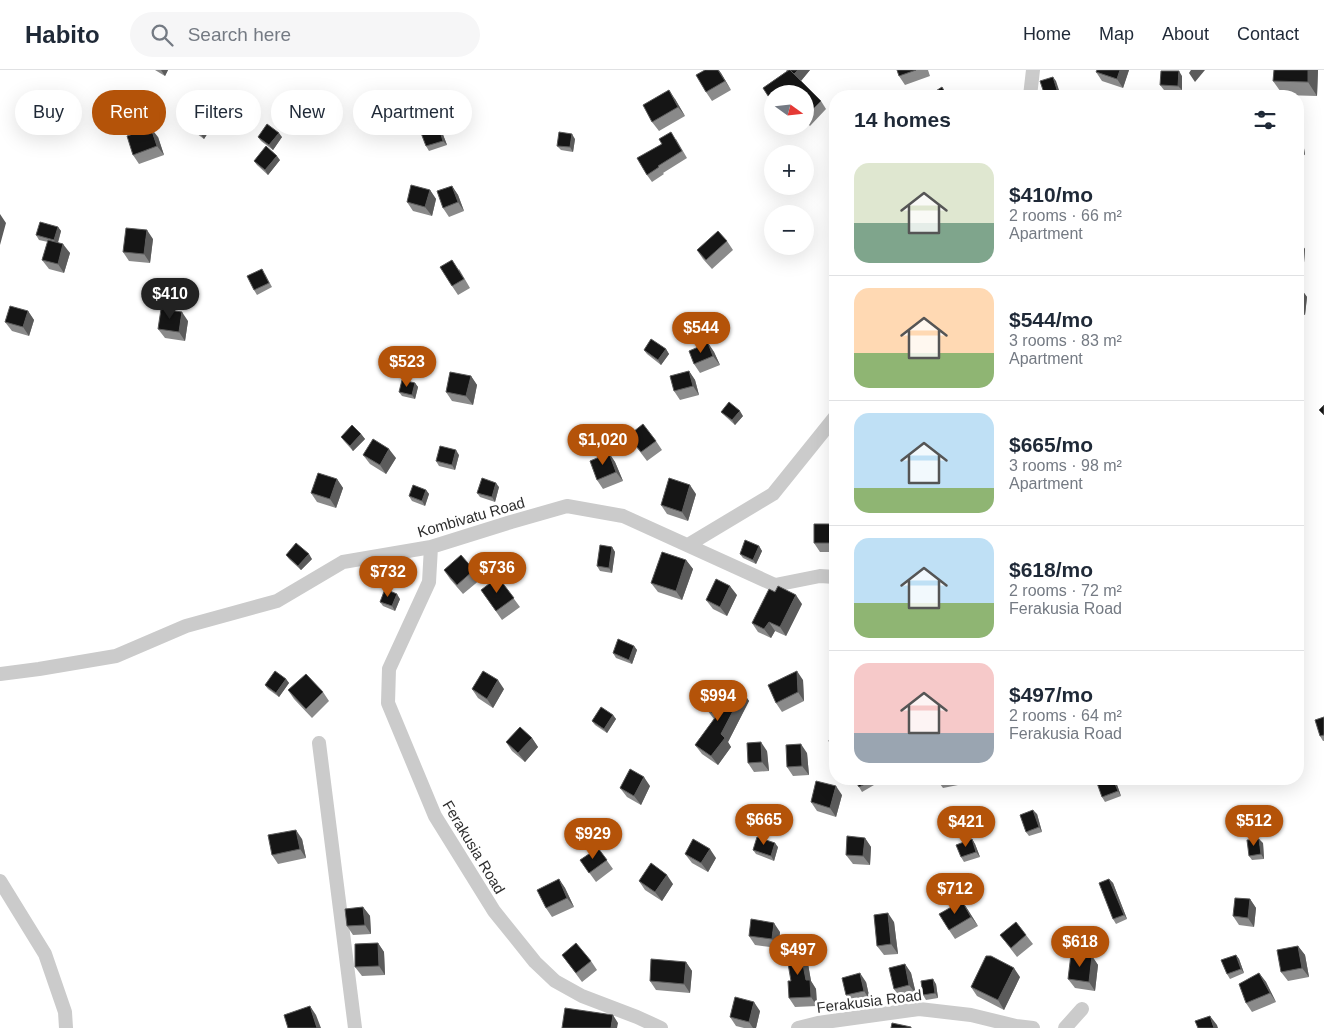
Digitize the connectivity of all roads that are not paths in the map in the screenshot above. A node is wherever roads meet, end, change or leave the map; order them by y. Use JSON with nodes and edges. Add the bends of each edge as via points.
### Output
{"nodes":[{"id":1,"x":1034,"y":70,"type":"edge"},
{"id":2,"x":1031,"y":90,"type":"edge"},
{"id":3,"x":829,"y":424,"type":"edge"},
{"id":4,"x":688,"y":544,"type":"junction"},
{"id":5,"x":431,"y":547,"type":"junction"},
{"id":6,"x":829,"y":577,"type":"edge"},
{"id":7,"x":0,"y":674,"type":"edge"},
{"id":8,"x":319,"y":743,"type":"dead end"},
{"id":9,"x":0,"y":881,"type":"edge"},
{"id":10,"x":1082,"y":1009,"type":"dead end"},
{"id":11,"x":66,"y":1028,"type":"edge"},
{"id":12,"x":355,"y":1028,"type":"edge"},
{"id":13,"x":661,"y":1028,"type":"edge"},
{"id":14,"x":798,"y":1028,"type":"edge"},
{"id":15,"x":1034,"y":1028,"type":"edge"},
{"id":16,"x":1065,"y":1028,"type":"edge"}],
"edges":[{"from":1,"to":2,"type":"street"},
{"from":3,"to":4,"type":"street","via":[[772,494]]},
{"from":4,"to":5,"type":"street","name":"Kombivatu Road","via":[[623,516],[566,506]]},
{"from":4,"to":6,"type":"street","name":"Kombivatu Road","via":[[775,585]]},
{"from":5,"to":7,"type":"street","name":"Kombivatu Road","via":[[343,562],[277,601],[186,626],[116,656]]},
{"from":5,"to":13,"type":"street","name":"Ferakusia Road","via":[[429,582],[389,669],[388,703],[435,816],[494,911],[555,982]]},
{"from":8,"to":12,"type":"street"},
{"from":9,"to":11,"type":"street","via":[[45,954],[65,1012]]},
{"from":10,"to":16,"type":"street"},
{"from":14,"to":15,"type":"street","name":"Ferakusia Road","via":[[919,1009],[971,1015]]}]}
